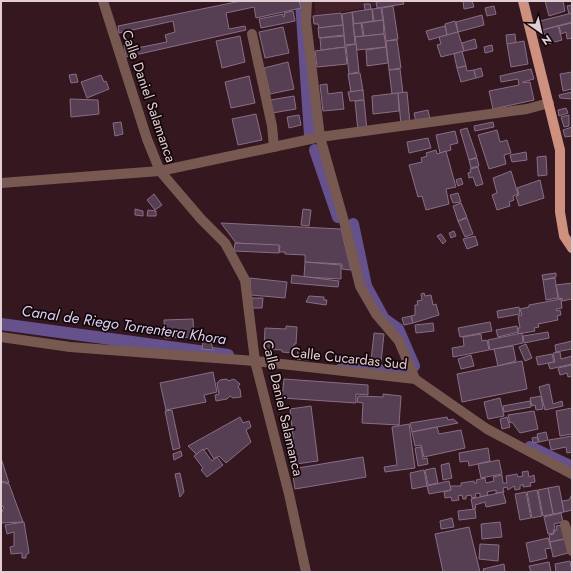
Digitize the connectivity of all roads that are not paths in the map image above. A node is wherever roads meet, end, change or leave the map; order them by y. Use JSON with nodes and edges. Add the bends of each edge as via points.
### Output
{"nodes":[{"id":1,"x":103,"y":1,"type":"edge"},
{"id":2,"x":307,"y":1,"type":"edge"},
{"id":3,"x":523,"y":1,"type":"edge"},
{"id":4,"x":252,"y":34,"type":"dead end"},
{"id":5,"x":549,"y":103,"type":"junction"},
{"id":6,"x":320,"y":137,"type":"junction"},
{"id":7,"x":274,"y":147,"type":"junction"},
{"id":8,"x":160,"y":171,"type":"junction"},
{"id":9,"x":1,"y":183,"type":"edge"},
{"id":10,"x":572,"y":248,"type":"edge"},
{"id":11,"x":1,"y":337,"type":"edge"},
{"id":12,"x":255,"y":361,"type":"junction"},
{"id":13,"x":415,"y":379,"type":"junction"},
{"id":14,"x":572,"y":474,"type":"edge"},
{"id":15,"x":565,"y":525,"type":"dead end"},
{"id":16,"x":572,"y":550,"type":"edge"},
{"id":17,"x":306,"y":572,"type":"edge"}],
"edges":[{"from":1,"to":8,"type":"street","name":"Calle Daniel Salamanca","via":[[147,139]]},
{"from":2,"to":6,"type":"street","via":[[306,20]]},
{"from":3,"to":5,"type":"main road"},
{"from":4,"to":7,"type":"street","via":[[272,126]]},
{"from":5,"to":6,"type":"street"},
{"from":5,"to":10,"type":"main road","via":[[560,150],[560,212],[564,236]]},
{"from":6,"to":7,"type":"street"},
{"from":6,"to":13,"type":"street","via":[[360,286],[376,314],[399,341]]},
{"from":7,"to":8,"type":"street"},
{"from":8,"to":9,"type":"street"},
{"from":8,"to":12,"type":"street","name":"Calle Daniel Salamanca","via":[[225,243],[245,280]]},
{"from":11,"to":12,"type":"street","name":"Calle Cucardas Sud","via":[[70,347]]},
{"from":12,"to":13,"type":"street","name":"Calle Cucardas Sud"},
{"from":12,"to":17,"type":"street","name":"Calle Daniel Salamanca"},
{"from":13,"to":14,"type":"street","name":"Calle Cucardas Sud","via":[[486,429]]},
{"from":15,"to":16,"type":"street"}]}
